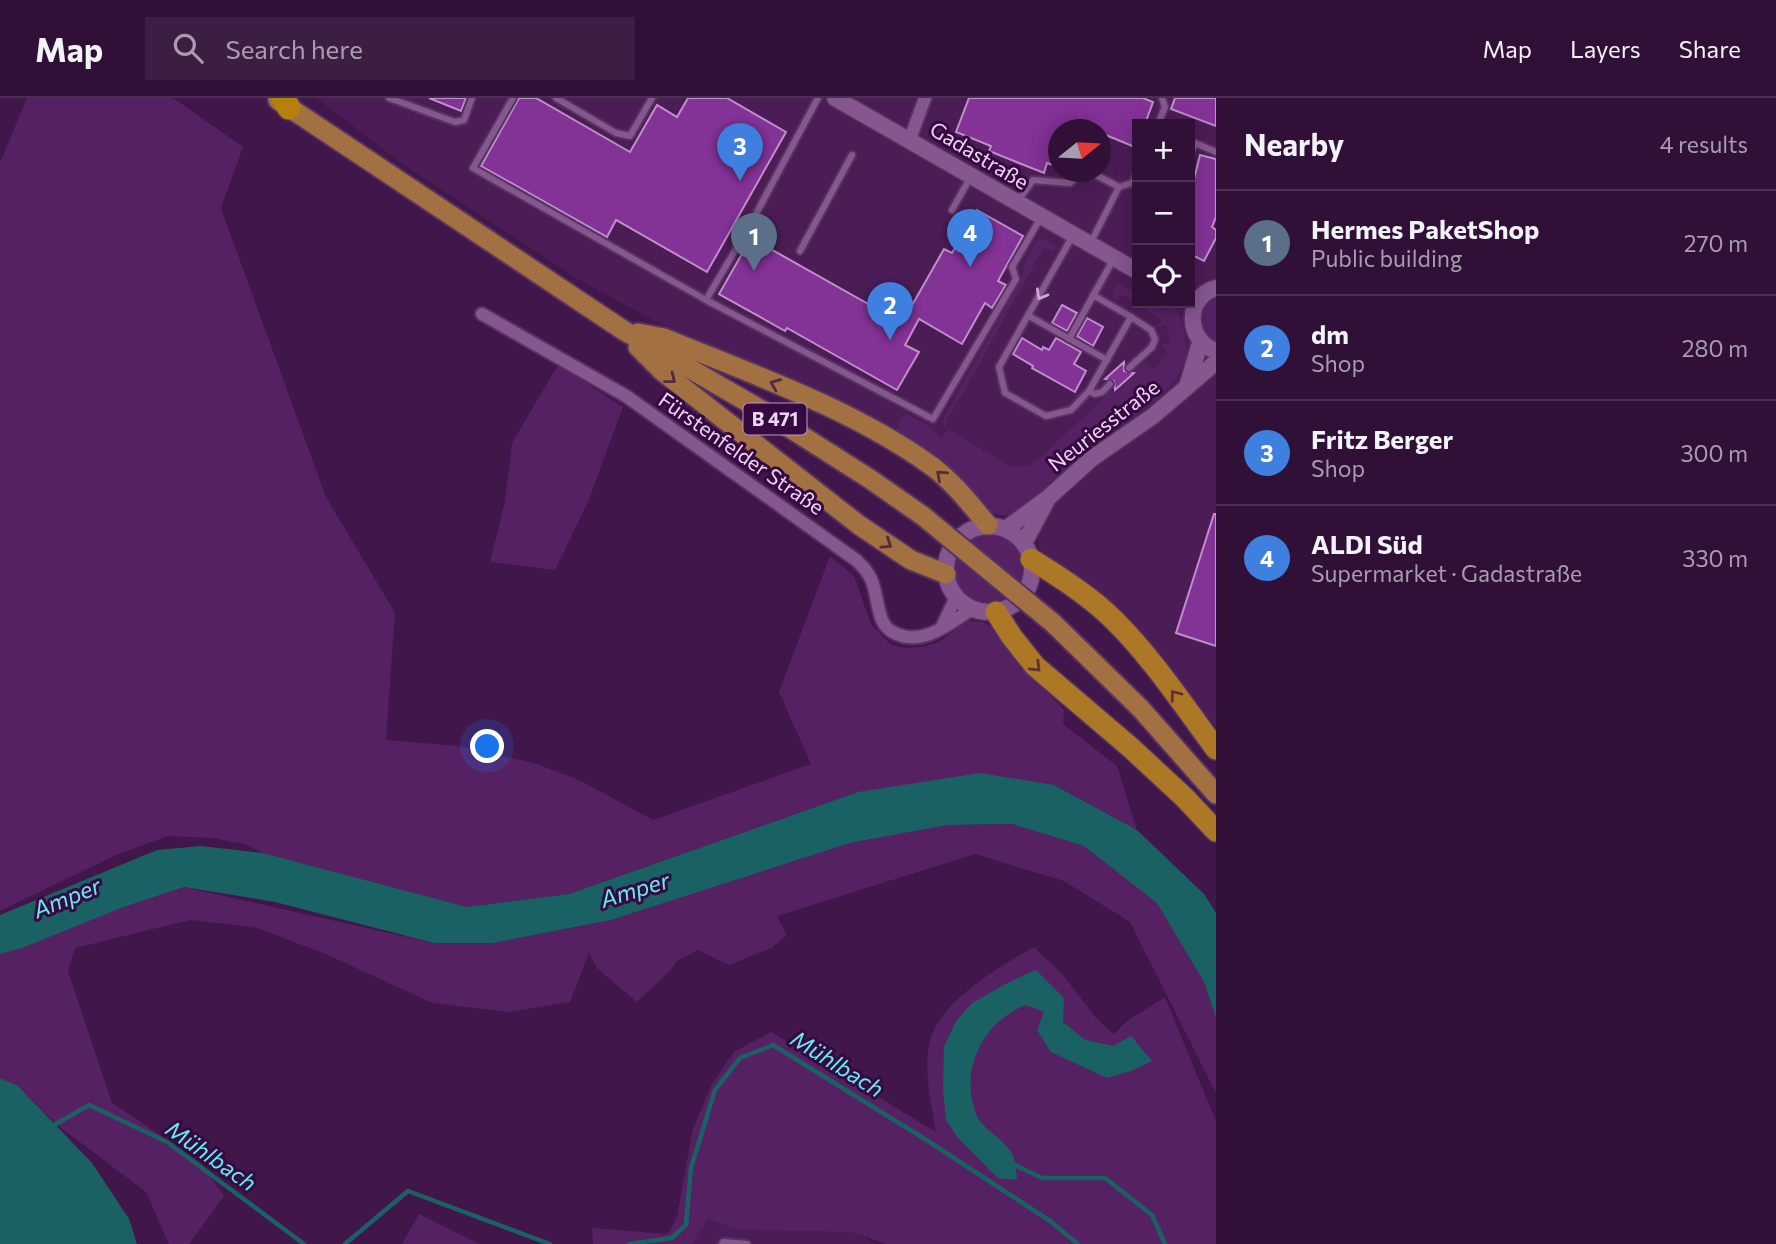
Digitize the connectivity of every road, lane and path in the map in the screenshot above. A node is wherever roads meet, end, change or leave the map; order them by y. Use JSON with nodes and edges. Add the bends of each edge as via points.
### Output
{"nodes":[{"id":1,"x":389,"y":98,"type":"edge"},
{"id":2,"x":472,"y":98,"type":"edge"},
{"id":3,"x":513,"y":98,"type":"edge"},
{"id":4,"x":556,"y":98,"type":"edge"},
{"id":5,"x":652,"y":98,"type":"edge"},
{"id":6,"x":818,"y":98,"type":"edge"},
{"id":7,"x":835,"y":98,"type":"edge"},
{"id":8,"x":925,"y":98,"type":"edge"},
{"id":9,"x":1162,"y":98,"type":"edge"},
{"id":10,"x":282,"y":101,"type":"edge"},
{"id":11,"x":1160,"y":119,"type":"edge"},
{"id":12,"x":910,"y":139,"type":"junction"},
{"id":13,"x":1195,"y":143,"type":"edge"},
{"id":14,"x":1216,"y":152,"type":"edge"},
{"id":15,"x":852,"y":155,"type":"dead end"},
{"id":16,"x":972,"y":176,"type":"junction"},
{"id":17,"x":1048,"y":181,"type":"edge"},
{"id":18,"x":1109,"y":182,"type":"edge"},
{"id":19,"x":1132,"y":182,"type":"edge"},
{"id":20,"x":1119,"y":187,"type":"junction"},
{"id":21,"x":1017,"y":203,"type":"junction"},
{"id":22,"x":952,"y":210,"type":"dead end"},
{"id":23,"x":1041,"y":217,"type":"junction"},
{"id":24,"x":1073,"y":235,"type":"junction"},
{"id":25,"x":1090,"y":244,"type":"junction"},
{"id":26,"x":800,"y":251,"type":"dead end"},
{"id":27,"x":1114,"y":258,"type":"junction"},
{"id":28,"x":1132,"y":268,"type":"edge"},
{"id":29,"x":1204,"y":290,"type":"edge"},
{"id":30,"x":1094,"y":295,"type":"junction"},
{"id":31,"x":706,"y":300,"type":"junction"},
{"id":32,"x":1183,"y":308,"type":"edge"},
{"id":33,"x":482,"y":314,"type":"dead end"},
{"id":34,"x":1028,"y":316,"type":"junction"},
{"id":35,"x":1192,"y":316,"type":"junction"},
{"id":36,"x":1132,"y":317,"type":"junction"},
{"id":37,"x":623,"y":331,"type":"junction"},
{"id":38,"x":1069,"y":339,"type":"junction"},
{"id":39,"x":1200,"y":342,"type":"junction"},
{"id":40,"x":1216,"y":351,"type":"edge"},
{"id":41,"x":1107,"y":360,"type":"junction"},
{"id":42,"x":1216,"y":362,"type":"edge"},
{"id":43,"x":1129,"y":368,"type":"dead end"},
{"id":44,"x":1110,"y":384,"type":"dead end"},
{"id":45,"x":1186,"y":388,"type":"junction"},
{"id":46,"x":1089,"y":391,"type":"junction"},
{"id":47,"x":1049,"y":497,"type":"junction"},
{"id":48,"x":997,"y":527,"type":"junction"},
{"id":49,"x":1028,"y":551,"type":"junction"},
{"id":50,"x":946,"y":574,"type":"junction"},
{"id":51,"x":956,"y":597,"type":"junction"},
{"id":52,"x":972,"y":609,"type":"junction"},
{"id":53,"x":996,"y":612,"type":"junction"},
{"id":54,"x":942,"y":627,"type":"junction"},
{"id":55,"x":1216,"y":749,"type":"edge"},
{"id":56,"x":1216,"y":794,"type":"edge"},
{"id":57,"x":1216,"y":831,"type":"edge"},
{"id":58,"x":722,"y":1244,"type":"edge"},
{"id":59,"x":747,"y":1244,"type":"edge"}],
"edges":[{"from":1,"to":2,"type":"lane","via":[[455,122],[464,120]]},
{"from":3,"to":31,"type":"lane","via":[[473,168]]},
{"from":4,"to":5,"type":"lane","via":[[616,133],[630,135]]},
{"from":6,"to":31,"type":"lane","via":[[753,226]]},
{"from":7,"to":12,"type":"street","name":"Gadastraße"},
{"from":8,"to":12,"type":"street"},
{"from":9,"to":11,"type":"lane","via":[[1165,107]]},
{"from":10,"to":37,"type":"main road","number":"B 471"},
{"from":12,"to":16,"type":"street","name":"Gadastraße"},
{"from":13,"to":14,"type":"lane"},
{"from":15,"to":26,"type":"lane"},
{"from":16,"to":21,"type":"street","name":"Gadastraße"},
{"from":16,"to":22,"type":"lane"},
{"from":17,"to":21,"type":"lane","via":[[1034,180]]},
{"from":18,"to":20,"type":"lane"},
{"from":19,"to":20,"type":"lane"},
{"from":20,"to":25,"type":"lane"},
{"from":21,"to":23,"type":"street","name":"Gadastraße"},
{"from":23,"to":24,"type":"street","name":"Gadastraße"},
{"from":23,"to":31,"type":"lane","via":[[1012,267],[1016,279],[933,419]]},
{"from":24,"to":25,"type":"street","name":"Gadastraße"},
{"from":24,"to":34,"type":"lane","one_way":true},
{"from":25,"to":27,"type":"street","name":"Gadastraße"},
{"from":27,"to":28,"type":"street","name":"Gadastraße"},
{"from":27,"to":30,"type":"lane"},
{"from":29,"to":35,"type":"street"},
{"from":30,"to":36,"type":"lane"},
{"from":30,"to":38,"type":"lane"},
{"from":32,"to":35,"type":"street"},
{"from":33,"to":54,"type":"street","name":"Fürstenfelder Straße","via":[[626,396],[856,560],[874,582],[882,620],[890,631],[911,639]]},
{"from":34,"to":38,"type":"lane"},
{"from":34,"to":46,"type":"lane","via":[[999,367],[1005,393],[1046,416],[1071,410]]},
{"from":35,"to":39,"type":"street"},
{"from":36,"to":41,"type":"lane"},
{"from":36,"to":43,"type":"lane","via":[[1151,330],[1155,340]]},
{"from":48,"to":37,"type":"main road","one_way":true,"via":[[933,467],[820,403],[664,338]]},
{"from":37,"to":50,"type":"main road","one_way":true,"via":[[662,371],[859,525],[911,560]]},
{"from":37,"to":56,"type":"main road","number":"B 471","bridge":true,"via":[[762,411],[923,516],[1053,623],[1141,709]]},
{"from":38,"to":41,"type":"lane"},
{"from":39,"to":40,"type":"street"},
{"from":39,"to":45,"type":"street","name":"Neuriesstraße"},
{"from":41,"to":46,"type":"lane"},
{"from":42,"to":45,"type":"street","name":"Neuriesstraße"},
{"from":44,"to":46,"type":"lane","via":[[1102,392]]},
{"from":45,"to":47,"type":"street","name":"Neuriesstraße","via":[[1091,459]]},
{"from":47,"to":48,"type":"street","name":"Neuriesstraße"},
{"from":47,"to":49,"type":"street","name":"Neuriesstraße"},
{"from":48,"to":49,"type":"street"},
{"from":48,"to":50,"type":"street","via":[[974,528],[956,541],[946,560]]},
{"from":49,"to":53,"type":"street","via":[[1032,573],[1028,587],[1021,599]]},
{"from":55,"to":49,"type":"highway","one_way":true,"via":[[1114,620]]},
{"from":50,"to":51,"type":"street"},
{"from":51,"to":52,"type":"street"},
{"from":51,"to":54,"type":"street"},
{"from":52,"to":53,"type":"street"},
{"from":52,"to":54,"type":"street","name":"Fürstenfelder Straße"},
{"from":53,"to":57,"type":"highway","one_way":true,"via":[[1035,666],[1139,755]]},
{"from":58,"to":59,"type":"lane"}]}
